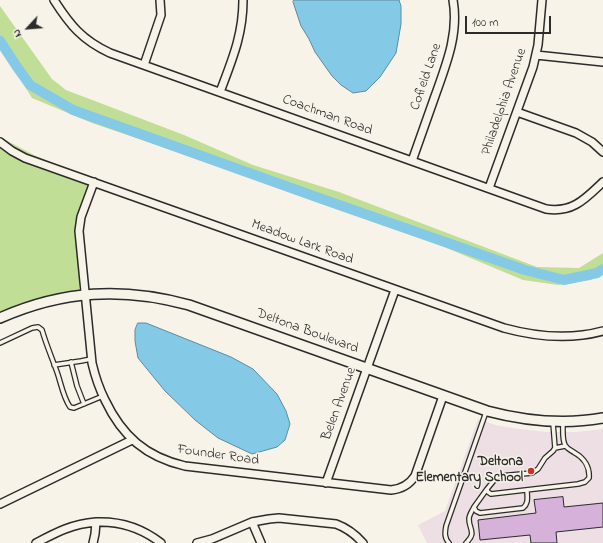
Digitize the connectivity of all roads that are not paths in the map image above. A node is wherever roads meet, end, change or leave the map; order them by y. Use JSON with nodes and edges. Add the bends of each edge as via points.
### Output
{"nodes":[{"id":1,"x":54,"y":0,"type":"edge"},
{"id":2,"x":160,"y":0,"type":"edge"},
{"id":3,"x":243,"y":0,"type":"edge"},
{"id":4,"x":453,"y":0,"type":"edge"},
{"id":5,"x":542,"y":0,"type":"edge"},
{"id":6,"x":536,"y":55,"type":"junction"},
{"id":7,"x":603,"y":62,"type":"edge"},
{"id":8,"x":144,"y":65,"type":"junction"},
{"id":9,"x":220,"y":92,"type":"junction"},
{"id":10,"x":517,"y":112,"type":"junction"},
{"id":11,"x":0,"y":142,"type":"edge"},
{"id":12,"x":603,"y":152,"type":"edge"},
{"id":13,"x":412,"y":161,"type":"junction"},
{"id":14,"x":94,"y":182,"type":"junction"},
{"id":15,"x":603,"y":182,"type":"edge"},
{"id":16,"x":489,"y":188,"type":"junction"},
{"id":17,"x":395,"y":290,"type":"junction"},
{"id":18,"x":85,"y":294,"type":"junction"},
{"id":19,"x":0,"y":318,"type":"edge"},
{"id":20,"x":603,"y":331,"type":"edge"},
{"id":21,"x":0,"y":343,"type":"edge"},
{"id":22,"x":91,"y":359,"type":"junction"},
{"id":23,"x":71,"y":362,"type":"junction"},
{"id":24,"x":54,"y":365,"type":"junction"},
{"id":25,"x":367,"y":369,"type":"junction"},
{"id":26,"x":103,"y":396,"type":"junction"},
{"id":27,"x":443,"y":396,"type":"junction"},
{"id":28,"x":84,"y":404,"type":"junction"},
{"id":29,"x":486,"y":411,"type":"junction"},
{"id":30,"x":603,"y":418,"type":"edge"},
{"id":31,"x":553,"y":422,"type":"junction"},
{"id":32,"x":563,"y":422,"type":"junction"},
{"id":33,"x":132,"y":440,"type":"junction"},
{"id":34,"x":565,"y":446,"type":"junction"},
{"id":35,"x":555,"y":448,"type":"junction"},
{"id":36,"x":326,"y":483,"type":"junction"},
{"id":37,"x":487,"y":489,"type":"junction"},
{"id":38,"x":527,"y":490,"type":"junction"},
{"id":39,"x":0,"y":504,"type":"edge"},
{"id":40,"x":474,"y":507,"type":"junction"},
{"id":41,"x":96,"y":522,"type":"junction"},
{"id":42,"x":252,"y":522,"type":"junction"},
{"id":43,"x":36,"y":543,"type":"edge"},
{"id":44,"x":93,"y":543,"type":"edge"},
{"id":45,"x":161,"y":543,"type":"edge"},
{"id":46,"x":196,"y":543,"type":"edge"},
{"id":47,"x":261,"y":543,"type":"edge"},
{"id":48,"x":363,"y":543,"type":"edge"},
{"id":49,"x":449,"y":543,"type":"edge"},
{"id":50,"x":466,"y":543,"type":"edge"}],
"edges":[{"from":1,"to":8,"type":"street","name":"Coachman Road","via":[[72,26],[88,40],[110,53]]},
{"from":2,"to":8,"type":"street","via":[[161,15]]},
{"from":3,"to":9,"type":"street","via":[[242,25],[236,51]]},
{"from":4,"to":13,"type":"street","name":"Cofield Lane","via":[[455,16],[450,55]]},
{"from":5,"to":6,"type":"street","name":"Philadelphia Avenue"},
{"from":6,"to":7,"type":"street"},
{"from":6,"to":10,"type":"street","name":"Philadelphia Avenue"},
{"from":8,"to":9,"type":"street","name":"Coachman Road"},
{"from":9,"to":13,"type":"street","name":"Coachman Road"},
{"from":10,"to":12,"type":"street","via":[[576,133]]},
{"from":10,"to":16,"type":"street","name":"Philadelphia Avenue"},
{"from":11,"to":14,"type":"street","name":"Meadow Lark Road","via":[[25,158]]},
{"from":13,"to":16,"type":"street","name":"Coachman Road"},
{"from":14,"to":17,"type":"street","name":"Meadow Lark Road"},
{"from":14,"to":18,"type":"street","name":"Founder Road","via":[[79,231]]},
{"from":15,"to":16,"type":"street","name":"Coachman Road","via":[[581,202],[561,210],[546,208]]},
{"from":17,"to":20,"type":"street","name":"Meadow Lark Road","via":[[518,332],[563,337]]},
{"from":17,"to":25,"type":"street","name":"Belen Avenue"},
{"from":18,"to":19,"type":"main road","name":"Deltona Boulevard","via":[[29,306]]},
{"from":18,"to":22,"type":"street","name":"Founder Road"},
{"from":18,"to":25,"type":"main road","name":"Deltona Boulevard","via":[[133,294],[171,300]]},
{"from":21,"to":24,"type":"lane","via":[[38,327],[42,330]]},
{"from":22,"to":23,"type":"lane"},
{"from":22,"to":26,"type":"street","name":"Founder Road","via":[[94,375]]},
{"from":23,"to":24,"type":"lane"},
{"from":23,"to":28,"type":"lane"},
{"from":24,"to":28,"type":"lane","via":[[70,407]]},
{"from":25,"to":27,"type":"main road","name":"Deltona Boulevard"},
{"from":25,"to":36,"type":"street","name":"Belen Avenue"},
{"from":26,"to":28,"type":"lane"},
{"from":26,"to":33,"type":"street","name":"Founder Road","via":[[122,430]]},
{"from":27,"to":29,"type":"main road","name":"Deltona Boulevard"},
{"from":27,"to":36,"type":"street","name":"Founder Road","via":[[415,476],[407,485],[390,490]]},
{"from":29,"to":31,"type":"main road","name":"Deltona Boulevard","via":[[521,419]]},
{"from":29,"to":49,"type":"lane","via":[[446,526],[446,539]]},
{"from":30,"to":32,"type":"main road","name":"Deltona Boulevard"},
{"from":31,"to":32,"type":"main road","name":"Deltona Boulevard"},
{"from":31,"to":35,"type":"lane"},
{"from":32,"to":34,"type":"lane"},
{"from":33,"to":36,"type":"street","name":"Founder Road","via":[[152,455],[174,464]]},
{"from":33,"to":39,"type":"street"},
{"from":34,"to":35,"type":"lane"},
{"from":34,"to":38,"type":"lane","via":[[584,460],[590,473],[589,478],[578,484]]},
{"from":35,"to":37,"type":"lane","via":[[532,473],[500,476]]},
{"from":37,"to":38,"type":"lane","via":[[490,494]]},
{"from":37,"to":40,"type":"lane"},
{"from":38,"to":40,"type":"lane","via":[[527,502],[523,508],[480,513]]},
{"from":40,"to":50,"type":"lane","via":[[469,521],[472,532]]},
{"from":41,"to":43,"type":"street","via":[[75,525]]},
{"from":41,"to":44,"type":"street"},
{"from":41,"to":45,"type":"street","via":[[125,524],[146,532]]},
{"from":42,"to":46,"type":"street"},
{"from":42,"to":47,"type":"street"},
{"from":42,"to":48,"type":"street","via":[[279,518],[336,524],[350,531]]}]}
